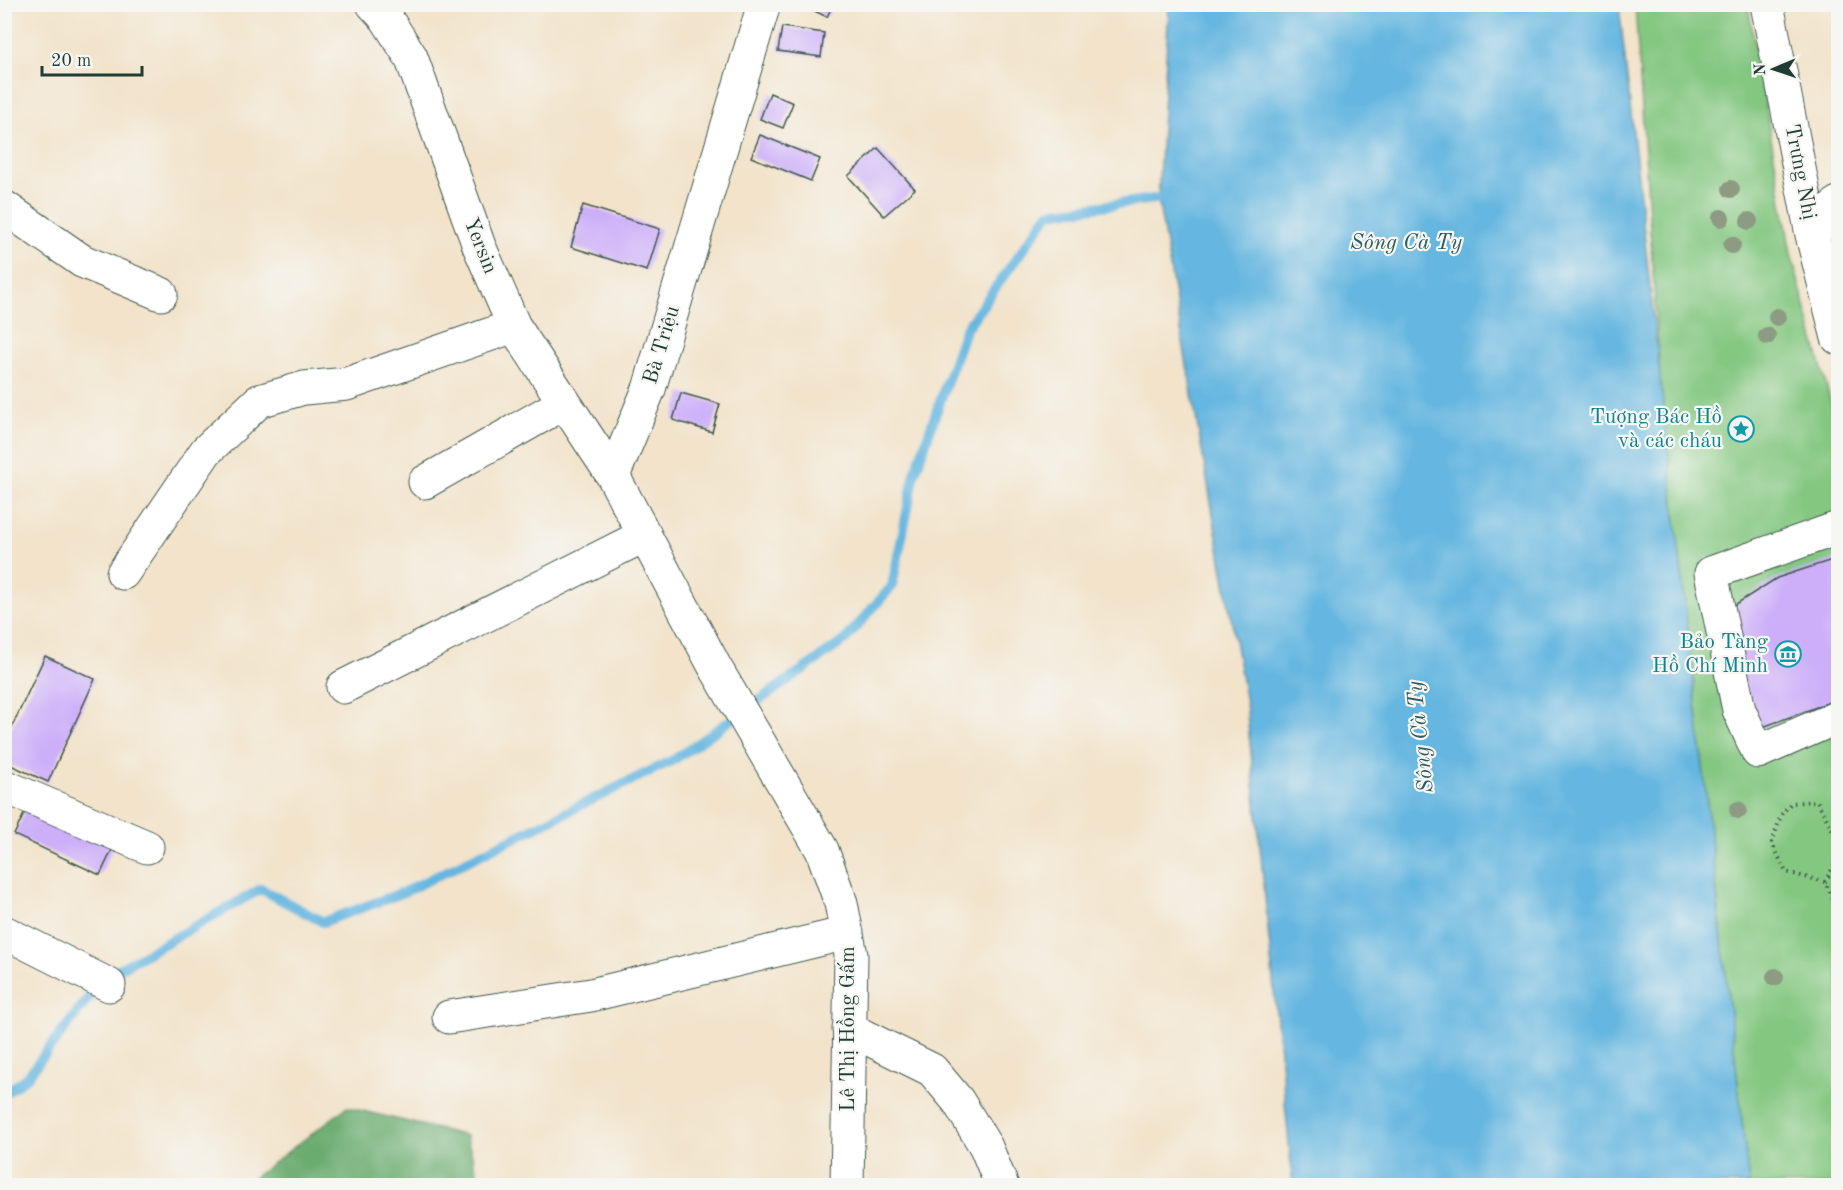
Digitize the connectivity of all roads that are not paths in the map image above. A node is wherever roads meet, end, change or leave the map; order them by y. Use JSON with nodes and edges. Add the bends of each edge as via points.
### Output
{"nodes":[{"id":1,"x":373,"y":4,"type":"edge"},
{"id":2,"x":764,"y":4,"type":"edge"},
{"id":3,"x":1767,"y":4,"type":"edge"},
{"id":4,"x":1839,"y":202,"type":"edge"},
{"id":5,"x":4,"y":207,"type":"edge"},
{"id":6,"x":1812,"y":235,"type":"junction"},
{"id":7,"x":161,"y":294,"type":"dead end"},
{"id":8,"x":514,"y":326,"type":"junction"},
{"id":9,"x":1839,"y":338,"type":"edge"},
{"id":10,"x":564,"y":403,"type":"junction"},
{"id":11,"x":613,"y":476,"type":"junction"},
{"id":12,"x":424,"y":482,"type":"dead end"},
{"id":13,"x":1839,"y":528,"type":"edge"},
{"id":14,"x":645,"y":535,"type":"junction"},
{"id":15,"x":123,"y":573,"type":"dead end"},
{"id":16,"x":343,"y":687,"type":"dead end"},
{"id":17,"x":1839,"y":717,"type":"edge"},
{"id":18,"x":4,"y":786,"type":"edge"},
{"id":19,"x":147,"y":847,"type":"dead end"},
{"id":20,"x":4,"y":932,"type":"edge"},
{"id":21,"x":847,"y":933,"type":"junction"},
{"id":22,"x":109,"y":985,"type":"dead end"},
{"id":23,"x":449,"y":1017,"type":"dead end"},
{"id":24,"x":849,"y":1029,"type":"junction"},
{"id":25,"x":847,"y":1185,"type":"edge"},
{"id":26,"x":1002,"y":1185,"type":"edge"}],
"edges":[{"from":1,"to":8,"type":"street","name":"Yersin","via":[[411,57],[479,246]]},
{"from":2,"to":11,"type":"street","name":"Bà Triệu","via":[[649,389]]},
{"from":3,"to":6,"type":"street","name":"Trưng Nhị"},
{"from":4,"to":6,"type":"street"},
{"from":5,"to":7,"type":"street","via":[[82,261]]},
{"from":6,"to":9,"type":"street","name":"Trưng Nhị"},
{"from":8,"to":10,"type":"street","name":"Yersin"},
{"from":8,"to":15,"type":"street","via":[[347,384],[304,388],[259,401],[206,451]]},
{"from":10,"to":11,"type":"street","name":"Yersin"},
{"from":10,"to":12,"type":"street"},
{"from":11,"to":14,"type":"street"},
{"from":13,"to":17,"type":"street","via":[[1711,573],[1739,710],[1758,752]]},
{"from":14,"to":16,"type":"street"},
{"from":14,"to":21,"type":"street","name":"Lê Thị Hồng Gấm","via":[[715,667],[822,850]]},
{"from":18,"to":19,"type":"street"},
{"from":20,"to":22,"type":"street"},
{"from":21,"to":23,"type":"street","via":[[591,995]]},
{"from":21,"to":24,"type":"street","name":"Lê Thị Hồng Gấm","via":[[851,955]]},
{"from":24,"to":25,"type":"street","name":"Lê Thị Hồng Gấm"},
{"from":24,"to":26,"type":"street","via":[[932,1070],[958,1101],[986,1147]]}]}
